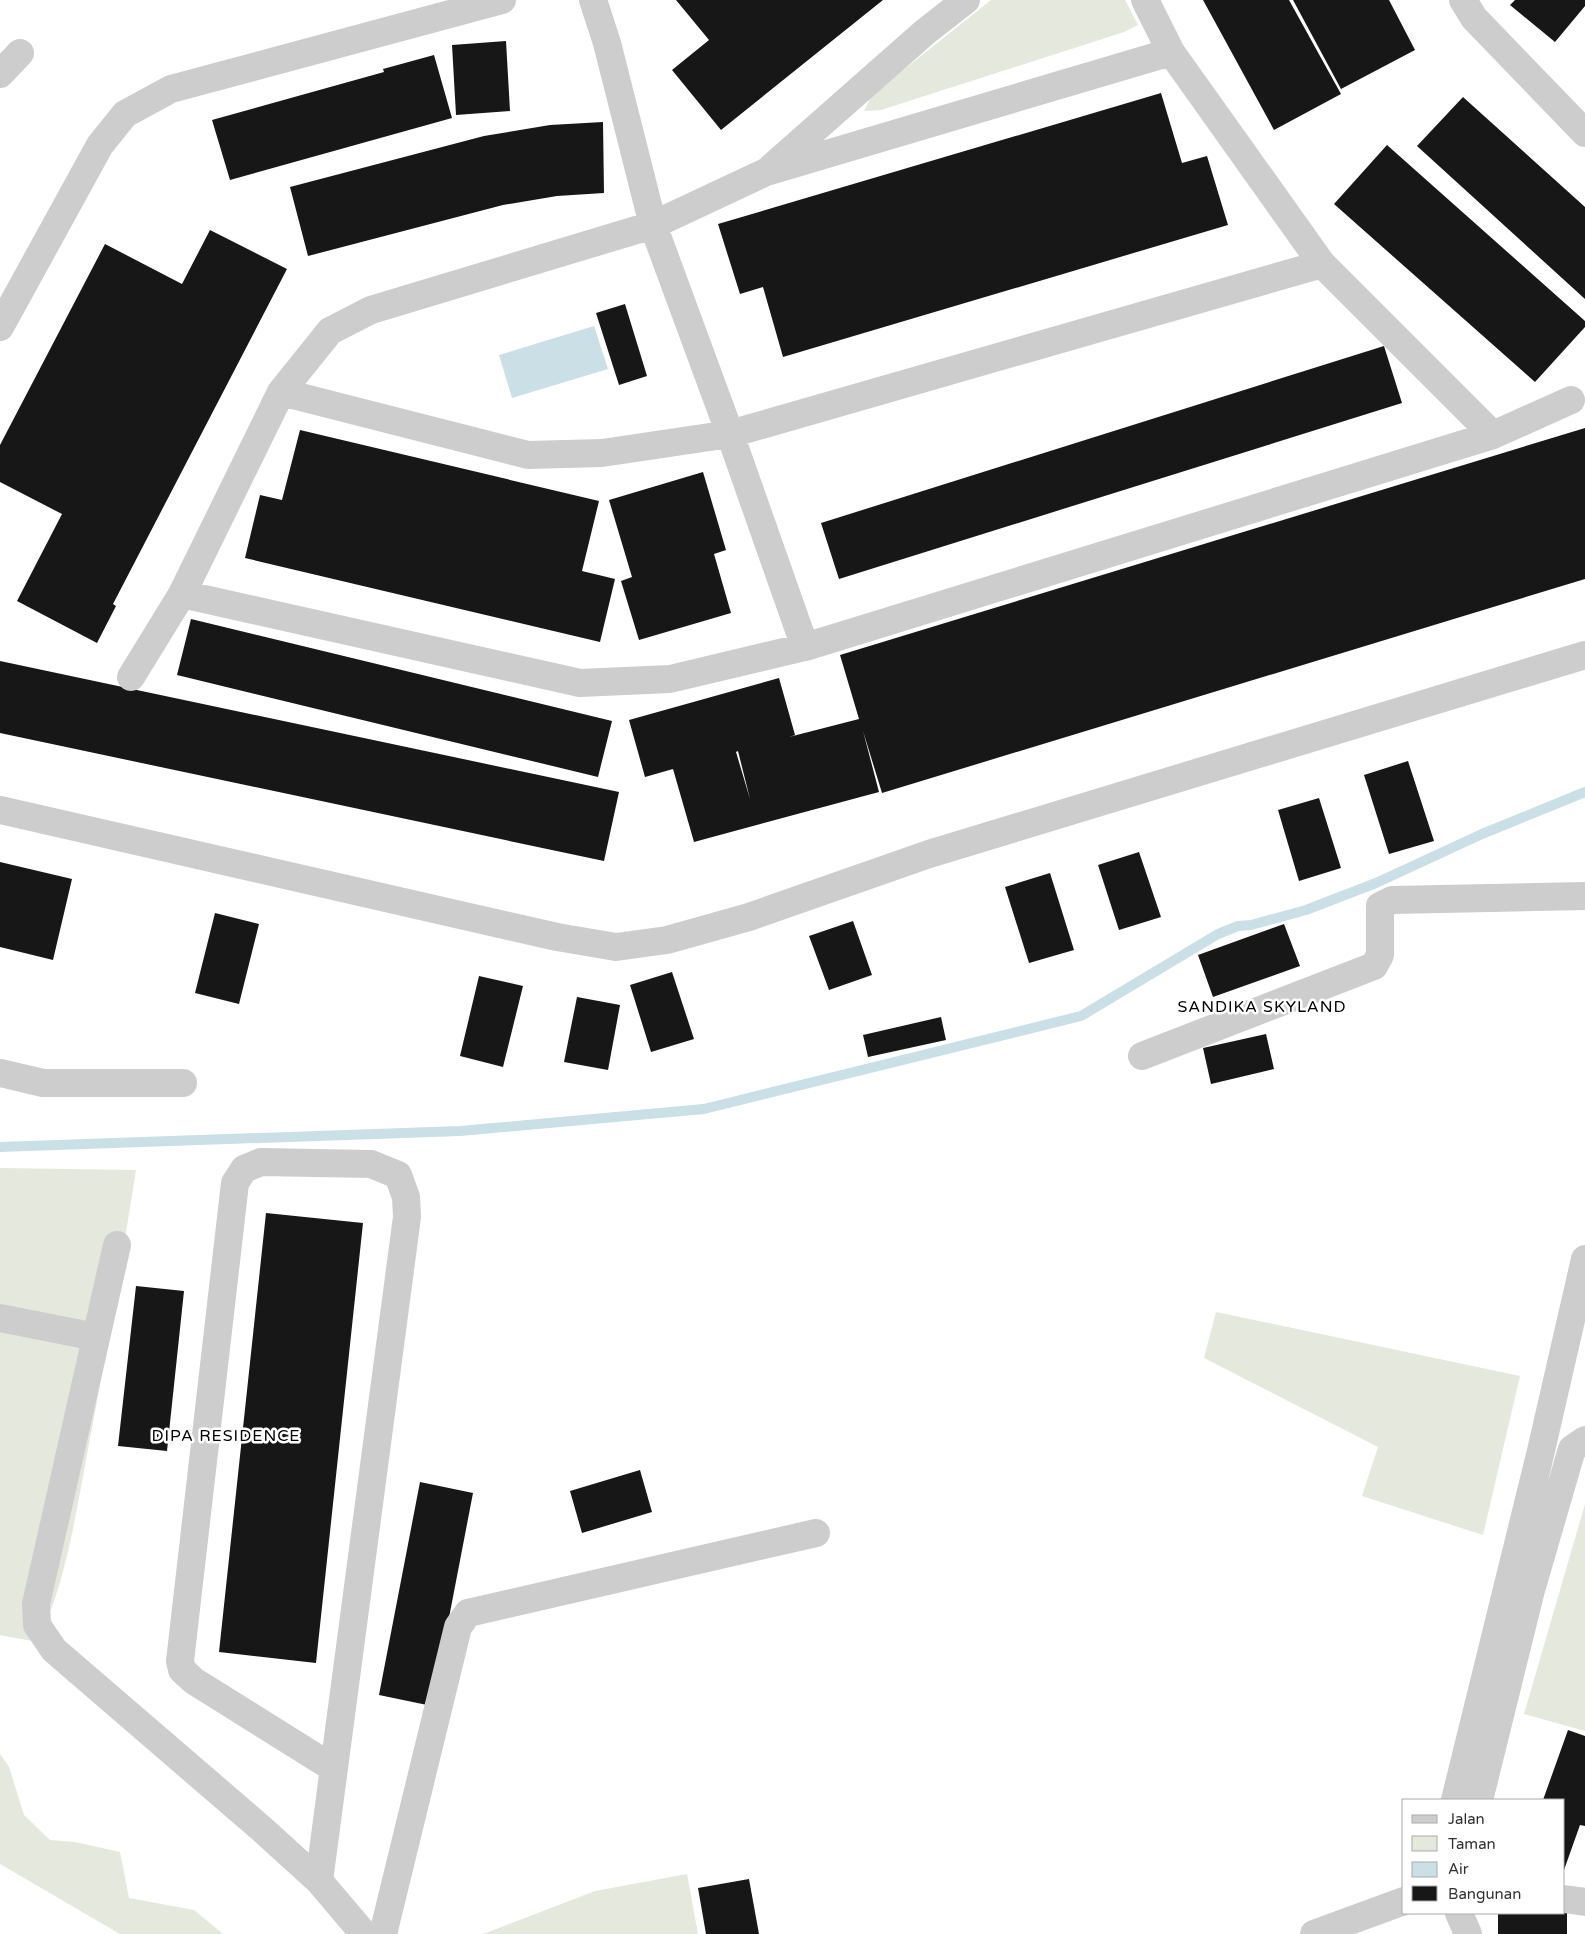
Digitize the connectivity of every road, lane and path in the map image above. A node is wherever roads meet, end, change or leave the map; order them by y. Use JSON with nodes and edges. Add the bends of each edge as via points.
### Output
{"nodes":[{"id":1,"x":502,"y":0,"type":"edge"},
{"id":2,"x":593,"y":0,"type":"edge"},
{"id":3,"x":966,"y":0,"type":"edge"},
{"id":4,"x":1145,"y":0,"type":"edge"},
{"id":5,"x":1464,"y":0,"type":"edge"},
{"id":6,"x":1171,"y":52,"type":"junction"},
{"id":7,"x":20,"y":54,"type":"dead end"},
{"id":8,"x":0,"y":74,"type":"edge"},
{"id":9,"x":1585,"y":133,"type":"edge"},
{"id":10,"x":766,"y":172,"type":"junction"},
{"id":11,"x":653,"y":225,"type":"junction"},
{"id":12,"x":1322,"y":264,"type":"junction"},
{"id":13,"x":0,"y":328,"type":"edge"},
{"id":14,"x":281,"y":392,"type":"junction"},
{"id":15,"x":1571,"y":400,"type":"dead end"},
{"id":16,"x":730,"y":434,"type":"junction"},
{"id":17,"x":1493,"y":435,"type":"junction"},
{"id":18,"x":182,"y":594,"type":"junction"},
{"id":19,"x":805,"y":646,"type":"junction"},
{"id":20,"x":1585,"y":655,"type":"edge"},
{"id":21,"x":131,"y":677,"type":"dead end"},
{"id":22,"x":0,"y":810,"type":"edge"},
{"id":23,"x":1585,"y":896,"type":"edge"},
{"id":24,"x":1142,"y":1056,"type":"dead end"},
{"id":25,"x":0,"y":1073,"type":"edge"},
{"id":26,"x":183,"y":1084,"type":"dead end"},
{"id":27,"x":117,"y":1245,"type":"dead end"},
{"id":28,"x":1585,"y":1260,"type":"edge"},
{"id":29,"x":0,"y":1318,"type":"edge"},
{"id":30,"x":96,"y":1337,"type":"junction"},
{"id":31,"x":1585,"y":1440,"type":"edge"},
{"id":32,"x":816,"y":1533,"type":"dead end"},
{"id":33,"x":334,"y":1768,"type":"junction"},
{"id":34,"x":1455,"y":1799,"type":"edge"},
{"id":35,"x":1479,"y":1799,"type":"edge"},
{"id":36,"x":318,"y":1881,"type":"junction"},
{"id":37,"x":1565,"y":1899,"type":"edge"},
{"id":38,"x":1402,"y":1902,"type":"edge"},
{"id":39,"x":1585,"y":1902,"type":"edge"},
{"id":40,"x":1458,"y":1914,"type":"edge"},
{"id":41,"x":364,"y":1934,"type":"edge"},
{"id":42,"x":383,"y":1934,"type":"edge"},
{"id":43,"x":1314,"y":1934,"type":"edge"},
{"id":44,"x":1468,"y":1934,"type":"edge"}],
"edges":[{"from":1,"to":13,"type":"street","via":[[171,88],[125,114],[100,145]]},
{"from":2,"to":11,"type":"street"},
{"from":3,"to":10,"type":"street"},
{"from":4,"to":6,"type":"street"},
{"from":5,"to":9,"type":"street","via":[[1474,18]]},
{"from":6,"to":10,"type":"street"},
{"from":6,"to":12,"type":"street"},
{"from":7,"to":8,"type":"street"},
{"from":10,"to":11,"type":"street"},
{"from":11,"to":14,"type":"street","via":[[371,310],[330,331]]},
{"from":11,"to":16,"type":"street"},
{"from":12,"to":16,"type":"street"},
{"from":12,"to":17,"type":"street"},
{"from":14,"to":16,"type":"street","via":[[528,455],[602,452]]},
{"from":14,"to":18,"type":"street"},
{"from":15,"to":17,"type":"street"},
{"from":16,"to":19,"type":"street"},
{"from":17,"to":19,"type":"street"},
{"from":18,"to":19,"type":"street","via":[[580,683],[670,679]]},
{"from":18,"to":21,"type":"street"},
{"from":20,"to":22,"type":"street","via":[[929,854],[749,917],[667,940],[616,947],[557,937]]},
{"from":23,"to":24,"type":"street","via":[[1392,900],[1380,906],[1380,956],[1374,966]]},
{"from":25,"to":26,"type":"street","via":[[43,1083]]},
{"from":27,"to":30,"type":"street"},
{"from":28,"to":34,"type":"street"},
{"from":29,"to":30,"type":"street"},
{"from":30,"to":36,"type":"street","via":[[36,1604],[38,1625],[54,1650],[264,1830]]},
{"from":31,"to":35,"type":"street","via":[[1572,1449],[1531,1590]]},
{"from":32,"to":42,"type":"street","via":[[468,1613],[458,1627]]},
{"from":33,"to":33,"type":"street","via":[[194,1681],[182,1670],[180,1661],[235,1183],[244,1169],[261,1162],[371,1164],[398,1175],[406,1197],[407,1217]]},
{"from":33,"to":36,"type":"street"},
{"from":36,"to":41,"type":"street"},
{"from":37,"to":39,"type":"street"},
{"from":38,"to":43,"type":"street"},
{"from":40,"to":44,"type":"street"}]}
